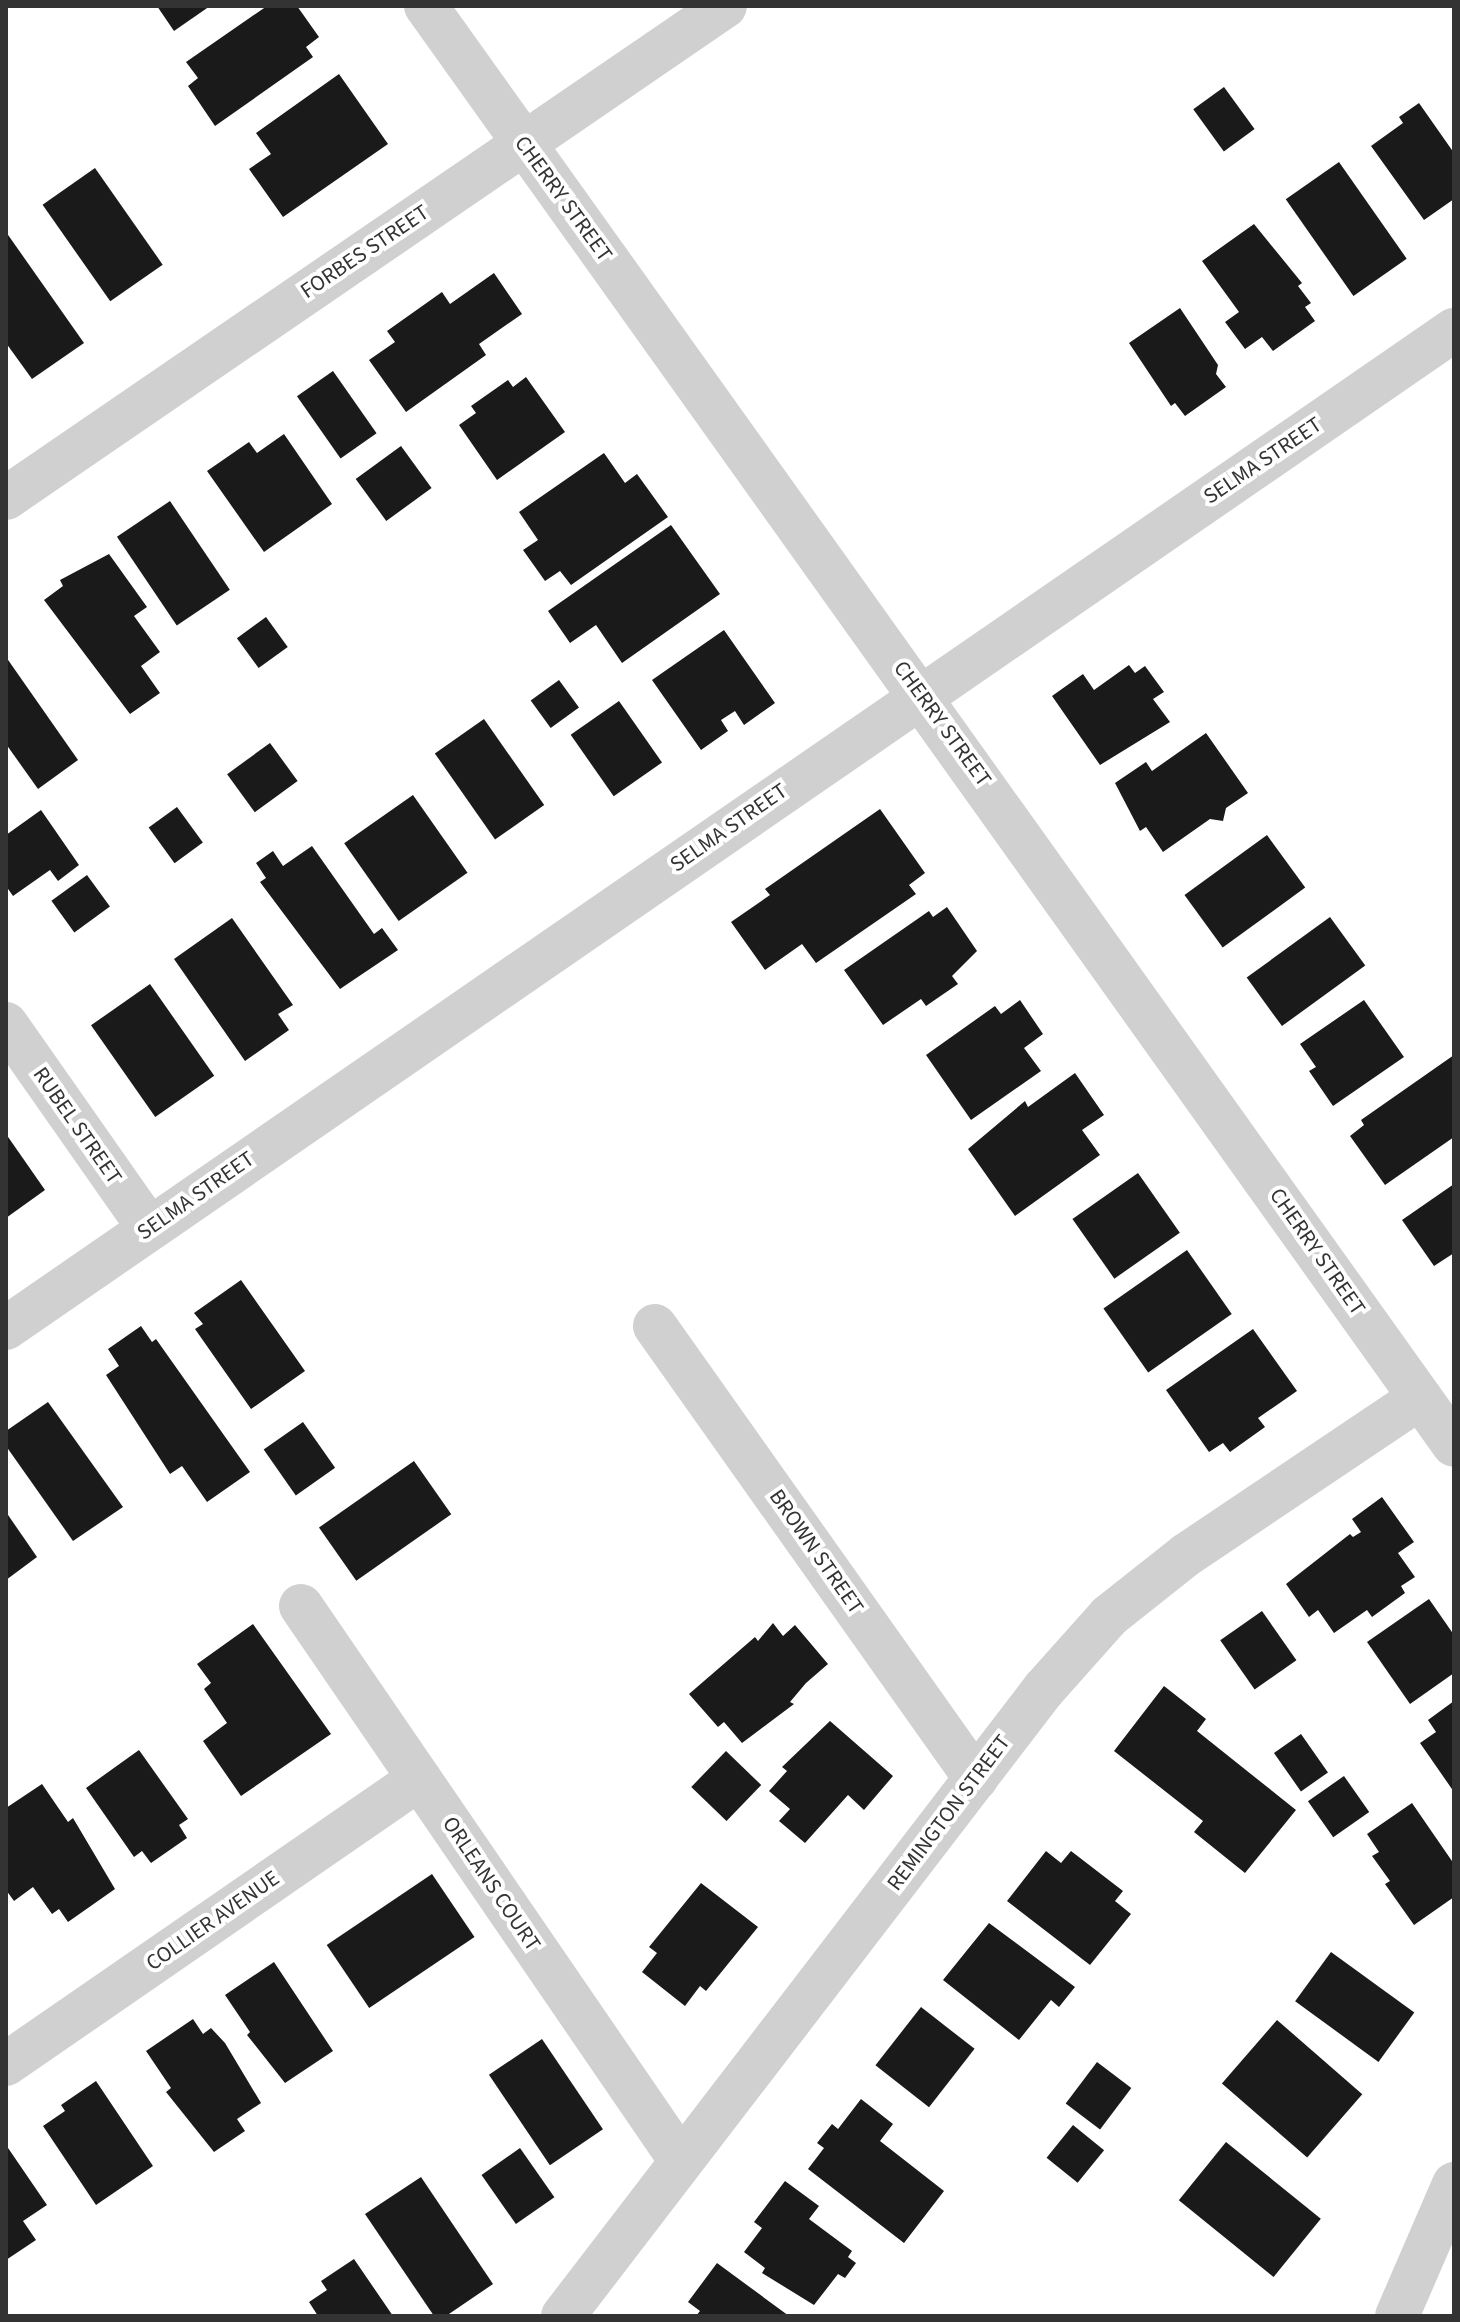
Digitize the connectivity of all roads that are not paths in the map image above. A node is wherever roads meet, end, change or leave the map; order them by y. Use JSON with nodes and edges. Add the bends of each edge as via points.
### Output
{"nodes":[{"id":1,"x":426,"y":6,"type":"edge"},
{"id":2,"x":725,"y":6,"type":"edge"},
{"id":3,"x":522,"y":143,"type":"junction"},
{"id":4,"x":1454,"y":330,"type":"edge"},
{"id":5,"x":6,"y":498,"type":"edge"},
{"id":6,"x":921,"y":695,"type":"junction"},
{"id":7,"x":6,"y":1024,"type":"edge"},
{"id":8,"x":149,"y":1228,"type":"junction"},
{"id":9,"x":655,"y":1326,"type":"dead end"},
{"id":10,"x":6,"y":1328,"type":"edge"},
{"id":11,"x":1420,"y":1398,"type":"junction"},
{"id":12,"x":1454,"y":1445,"type":"edge"},
{"id":13,"x":301,"y":1606,"type":"dead end"},
{"id":14,"x":419,"y":1779,"type":"junction"},
{"id":15,"x":976,"y":1779,"type":"junction"},
{"id":16,"x":6,"y":2064,"type":"edge"},
{"id":17,"x":681,"y":2161,"type":"junction"},
{"id":18,"x":1454,"y":2184,"type":"edge"},
{"id":19,"x":563,"y":2316,"type":"edge"},
{"id":20,"x":1397,"y":2316,"type":"edge"}],
"edges":[{"from":1,"to":3,"type":"street","name":"CHERRY STREET"},
{"from":2,"to":3,"type":"street","name":"FORBES STREET"},
{"from":3,"to":5,"type":"street","name":"FORBES STREET"},
{"from":3,"to":6,"type":"street","name":"CHERRY STREET"},
{"from":4,"to":6,"type":"street","name":"SELMA STREET"},
{"from":6,"to":8,"type":"street","name":"SELMA STREET"},
{"from":6,"to":11,"type":"street","name":"CHERRY STREET"},
{"from":7,"to":8,"type":"street","name":"RUBEL STREET"},
{"from":8,"to":10,"type":"street","name":"SELMA STREET"},
{"from":9,"to":15,"type":"street","name":"BROWN STREET"},
{"from":11,"to":12,"type":"street","name":"CHERRY STREET"},
{"from":11,"to":15,"type":"street","name":"REMINGTON STREET","via":[[1186,1555],[1109,1616],[1044,1689]]},
{"from":13,"to":14,"type":"street","name":"ORLEANS COURT"},
{"from":14,"to":16,"type":"street","name":"COLLIER AVENUE"},
{"from":14,"to":17,"type":"street","name":"ORLEANS COURT"},
{"from":15,"to":17,"type":"street","name":"REMINGTON STREET"},
{"from":17,"to":19,"type":"street","name":"REMINGTON STREET"},
{"from":18,"to":20,"type":"street"}]}
